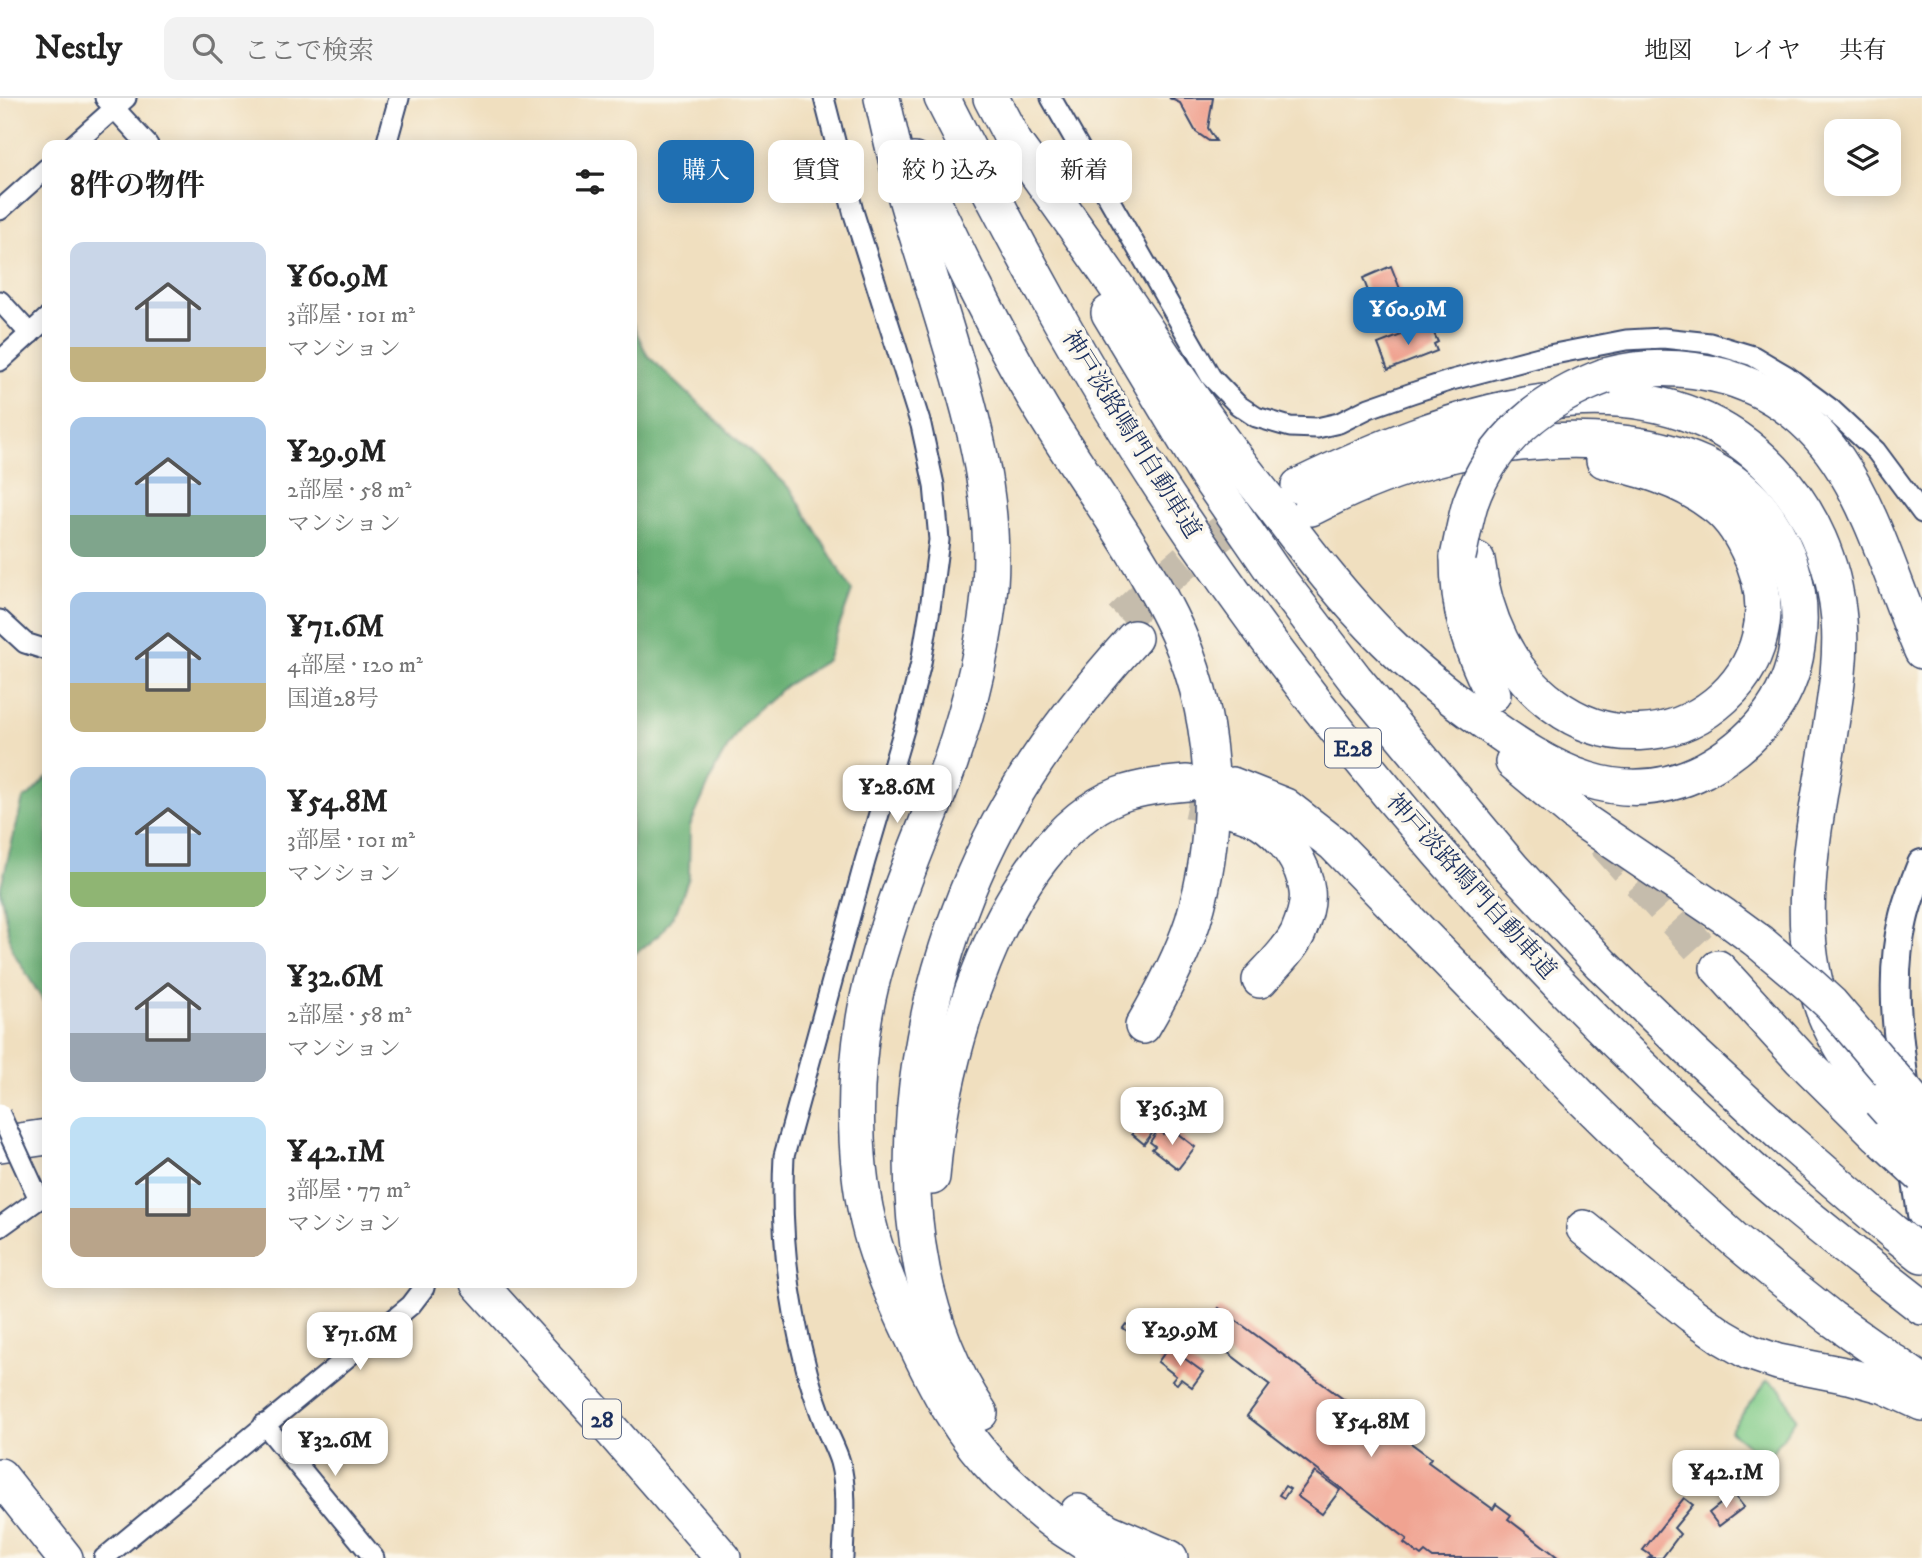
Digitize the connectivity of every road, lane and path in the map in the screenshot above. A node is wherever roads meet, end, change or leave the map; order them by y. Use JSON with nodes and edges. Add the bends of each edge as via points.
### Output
{"nodes":[{"id":1,"x":399,"y":98,"type":"edge"},
{"id":2,"x":824,"y":98,"type":"edge"},
{"id":3,"x":884,"y":98,"type":"edge"},
{"id":4,"x":942,"y":98,"type":"edge"},
{"id":5,"x":991,"y":98,"type":"edge"},
{"id":6,"x":1051,"y":98,"type":"edge"},
{"id":7,"x":115,"y":101,"type":"edge"},
{"id":8,"x":1012,"y":138,"type":"junction"},
{"id":9,"x":78,"y":140,"type":"edge"},
{"id":10,"x":144,"y":140,"type":"edge"},
{"id":11,"x":387,"y":140,"type":"edge"},
{"id":12,"x":42,"y":172,"type":"edge"},
{"id":13,"x":0,"y":210,"type":"edge"},
{"id":14,"x":0,"y":300,"type":"edge"},
{"id":15,"x":42,"y":323,"type":"edge"},
{"id":16,"x":30,"y":334,"type":"junction"},
{"id":17,"x":0,"y":361,"type":"edge"},
{"id":18,"x":1476,"y":450,"type":"junction"},
{"id":19,"x":1922,"y":513,"type":"edge"},
{"id":20,"x":1467,"y":558,"type":"junction"},
{"id":21,"x":0,"y":620,"type":"edge"},
{"id":22,"x":1127,"y":629,"type":"tunnel mouth"},
{"id":23,"x":42,"y":648,"type":"edge"},
{"id":24,"x":1922,"y":652,"type":"edge"},
{"id":25,"x":1417,"y":670,"type":"junction"},
{"id":26,"x":1493,"y":694,"type":"dead end"},
{"id":27,"x":1188,"y":792,"type":"tunnel mouth"},
{"id":28,"x":1922,"y":864,"type":"edge"},
{"id":29,"x":1718,"y":968,"type":"tunnel mouth"},
{"id":30,"x":1260,"y":980,"type":"dead end"},
{"id":31,"x":1143,"y":1026,"type":"dead end"},
{"id":32,"x":1922,"y":1111,"type":"edge"},
{"id":33,"x":0,"y":1114,"type":"edge"},
{"id":34,"x":1879,"y":1118,"type":"junction"},
{"id":35,"x":42,"y":1138,"type":"edge"},
{"id":36,"x":0,"y":1144,"type":"edge"},
{"id":37,"x":1922,"y":1148,"type":"edge"},
{"id":38,"x":1922,"y":1177,"type":"edge"},
{"id":39,"x":1908,"y":1223,"type":"edge"},
{"id":40,"x":0,"y":1227,"type":"edge"},
{"id":41,"x":1584,"y":1228,"type":"dead end"},
{"id":42,"x":1922,"y":1255,"type":"edge"},
{"id":43,"x":422,"y":1288,"type":"edge"},
{"id":44,"x":483,"y":1288,"type":"edge"},
{"id":45,"x":1911,"y":1298,"type":"edge"},
{"id":46,"x":922,"y":1324,"type":"junction"},
{"id":47,"x":1917,"y":1389,"type":"edge"},
{"id":48,"x":264,"y":1424,"type":"junction"},
{"id":49,"x":0,"y":1475,"type":"edge"},
{"id":50,"x":65,"y":1558,"type":"edge"},
{"id":51,"x":104,"y":1558,"type":"edge"},
{"id":52,"x":374,"y":1558,"type":"edge"},
{"id":53,"x":723,"y":1558,"type":"edge"},
{"id":54,"x":843,"y":1558,"type":"edge"},
{"id":55,"x":1108,"y":1558,"type":"edge"},
{"id":56,"x":1170,"y":1558,"type":"edge"}],
"edges":[{"from":1,"to":11,"type":"street"},
{"from":2,"to":54,"type":"street","via":[[853,211],[921,425],[934,485],[939,540],[912,701],[784,1156],[784,1248],[793,1314],[806,1370],[840,1462]]},
{"from":3,"to":31,"type":"highway","via":[[980,299],[1043,410],[1152,582],[1194,676],[1211,766],[1208,855],[1188,934]]},
{"from":3,"to":46,"type":"highway","via":[[904,190],[976,434],[987,487],[990,536],[990,583],[978,670],[950,762],[888,924],[864,1017],[858,1067],[859,1153],[869,1228],[881,1267]]},
{"from":4,"to":45,"type":"highway","name":"神戸淡路鳴門自動車道","number":"E28","via":[[1011,234],[1166,495],[1242,604],[1392,797],[1474,893],[1658,1082],[1758,1174]]},
{"from":5,"to":8,"type":"highway","name":"神戸淡路鳴門自動車道","number":"E28"},
{"from":6,"to":19,"type":"street","via":[[1212,377],[1256,417],[1317,429],[1452,380],[1539,358],[1626,340],[1710,343],[1754,356],[1831,409],[1876,451]]},
{"from":7,"to":9,"type":"street"},
{"from":7,"to":10,"type":"street"},
{"from":8,"to":25,"type":"highway","via":[[1227,446],[1297,538]]},
{"from":8,"to":39,"type":"highway","name":"神戸淡路鳴門自動車道","number":"E28","via":[[1063,234],[1204,471],[1277,578],[1355,679],[1512,868],[1601,964],[1766,1120]]},
{"from":12,"to":13,"type":"street"},
{"from":14,"to":16,"type":"street"},
{"from":15,"to":16,"type":"street"},
{"from":16,"to":17,"type":"street"},
{"from":18,"to":20,"type":"highway","via":[[1562,452],[1604,460],[1670,480],[1714,504],[1753,558],[1763,600],[1757,645],[1738,684],[1703,714],[1639,733],[1589,725],[1566,714],[1526,681],[1498,636]]},
{"from":18,"to":25,"type":"highway","via":[[1519,443],[1597,441],[1687,458],[1710,469],[1763,511],[1788,555],[1800,604],[1796,657],[1776,707],[1742,745],[1696,774],[1650,786],[1602,784],[1560,771],[1490,726]]},
{"from":18,"to":34,"type":"highway","via":[[1305,496],[1395,443],[1479,415],[1544,402],[1614,398],[1669,407],[1744,442],[1782,479],[1811,522],[1831,569],[1839,621],[1838,673],[1809,886],[1809,946],[1820,1003]]},
{"from":20,"to":24,"type":"highway","bridge":true,"via":[[1491,473],[1536,412],[1582,384],[1629,369],[1683,368],[1711,373],[1767,393],[1790,407],[1828,445],[1873,525]]},
{"from":20,"to":26,"type":"highway","via":[[1458,585],[1462,614]]},
{"from":21,"to":23,"type":"street","via":[[25,643]]},
{"from":22,"to":46,"type":"highway","via":[[1007,808],[963,902],[932,999],[919,1063],[912,1141],[924,1278]]},
{"from":25,"to":32,"type":"highway","bridge":true,"via":[[1486,739],[1585,822],[1724,916],[1810,984]]},
{"from":27,"to":46,"type":"highway","via":[[1144,788],[1094,810],[1053,844],[1004,917],[959,1033],[940,1111]]},
{"from":28,"to":39,"type":"main road","via":[[1902,922],[1896,984]]},
{"from":29,"to":34,"type":"highway","via":[[1800,1058]]},
{"from":30,"to":47,"type":"highway","via":[[1297,936],[1308,892],[1286,843],[1233,798],[1285,806],[1334,844],[1635,1150],[1735,1240]]},
{"from":33,"to":40,"type":"street","bridge":true,"via":[[39,1199]]},
{"from":34,"to":37,"type":"highway","bridge":true},
{"from":34,"to":38,"type":"highway","bridge":true},
{"from":35,"to":36,"type":"highway"},
{"from":39,"to":42,"type":"highway","name":"神戸淡路鳴門自動車道","number":"E28"},
{"from":41,"to":47,"type":"highway","via":[[1692,1315],[1749,1352],[1885,1386]]},
{"from":43,"to":48,"type":"street","via":[[411,1305]]},
{"from":44,"to":53,"type":"highway","number":"28"},
{"from":46,"to":55,"type":"highway","via":[[942,1396],[982,1455],[1054,1522]]},
{"from":46,"to":56,"type":"highway","via":[[947,1350],[991,1428],[1042,1484],[1107,1531]]},
{"from":48,"to":51,"type":"street"},
{"from":48,"to":52,"type":"street"},
{"from":49,"to":50,"type":"highway"}]}
